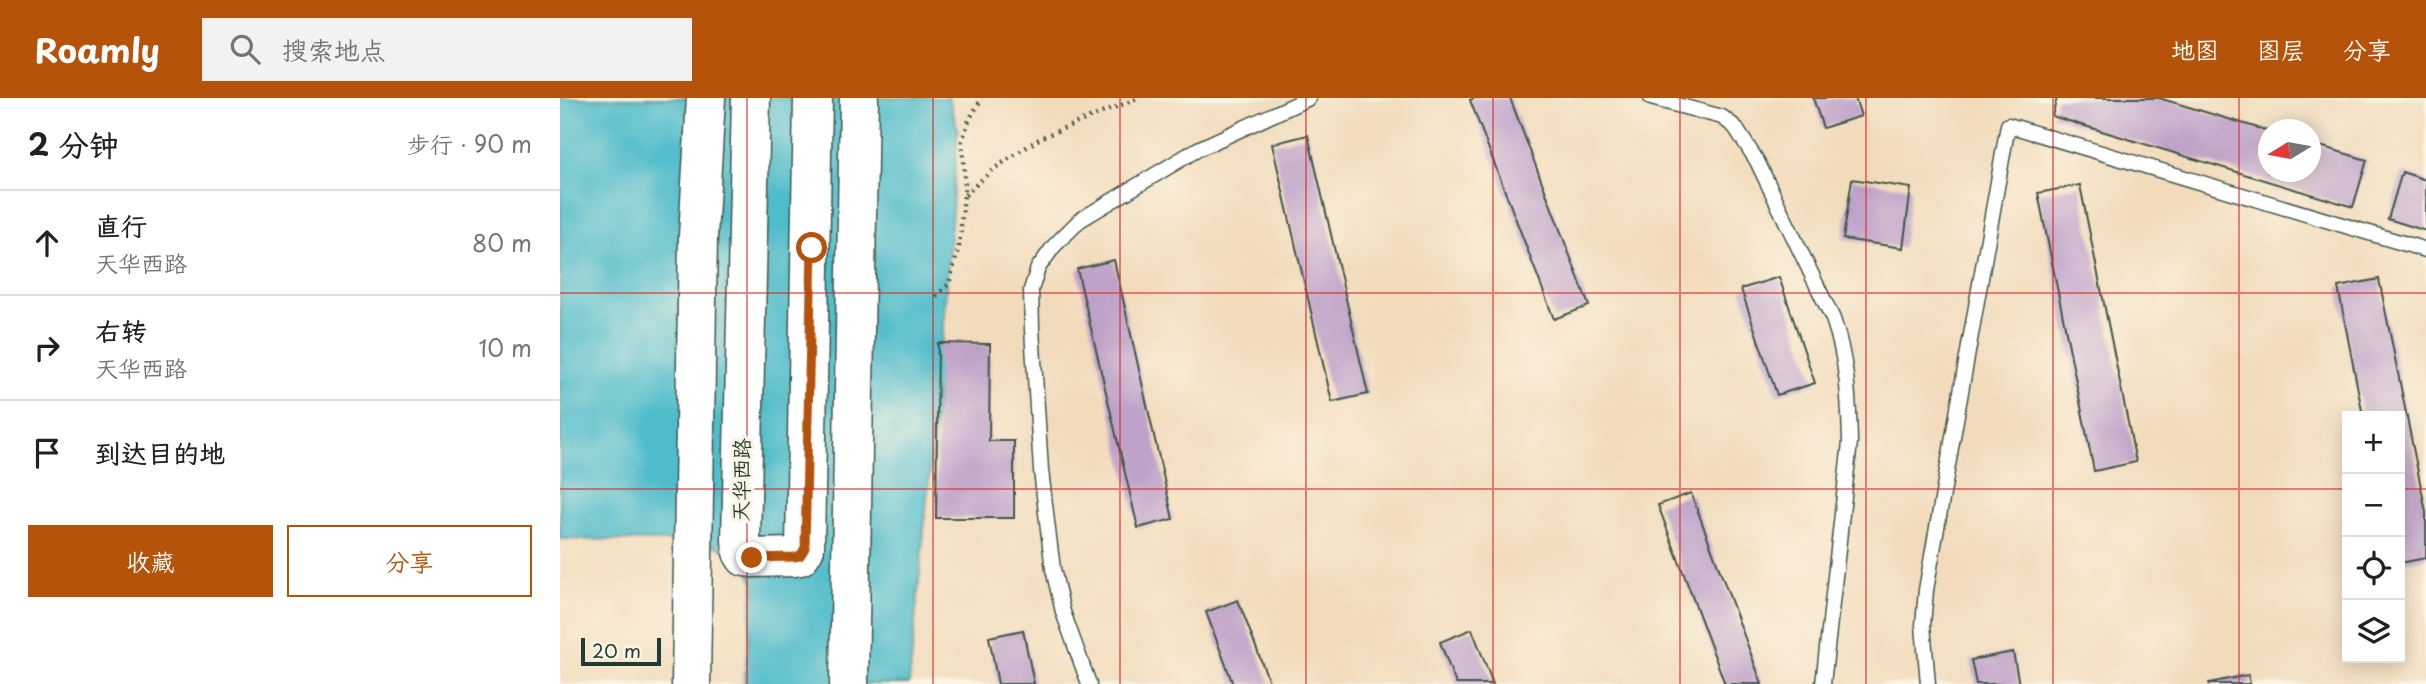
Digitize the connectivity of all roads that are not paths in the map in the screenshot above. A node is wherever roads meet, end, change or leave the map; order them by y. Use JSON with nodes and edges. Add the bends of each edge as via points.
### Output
{"nodes":[{"id":1,"x":706,"y":98,"type":"edge"},
{"id":2,"x":751,"y":98,"type":"edge"},
{"id":3,"x":813,"y":98,"type":"edge"},
{"id":4,"x":859,"y":98,"type":"edge"},
{"id":5,"x":1309,"y":98,"type":"edge"},
{"id":6,"x":1651,"y":98,"type":"edge"},
{"id":7,"x":1700,"y":104,"type":"edge"},
{"id":8,"x":2426,"y":250,"type":"edge"},
{"id":9,"x":691,"y":684,"type":"edge"},
{"id":10,"x":849,"y":684,"type":"edge"},
{"id":11,"x":1089,"y":684,"type":"edge"},
{"id":12,"x":1823,"y":684,"type":"edge"},
{"id":13,"x":1928,"y":684,"type":"edge"}],
"edges":[{"from":1,"to":9,"type":"main road","via":[[698,236]]},
{"from":2,"to":3,"type":"main road","name":"天华西路","via":[[741,540],[742,552],[752,558],[800,556],[805,548]]},
{"from":4,"to":10,"type":"main road"},
{"from":5,"to":11,"type":"lane","via":[[1198,149],[1080,220],[1038,268],[1031,290],[1032,329],[1049,543],[1063,612]]},
{"from":6,"to":7,"type":"lane"},
{"from":7,"to":12,"type":"lane","via":[[1735,127],[1756,161],[1840,338],[1850,442]]},
{"from":8,"to":13,"type":"lane","via":[[2008,125],[1926,590],[1923,625]]}]}
